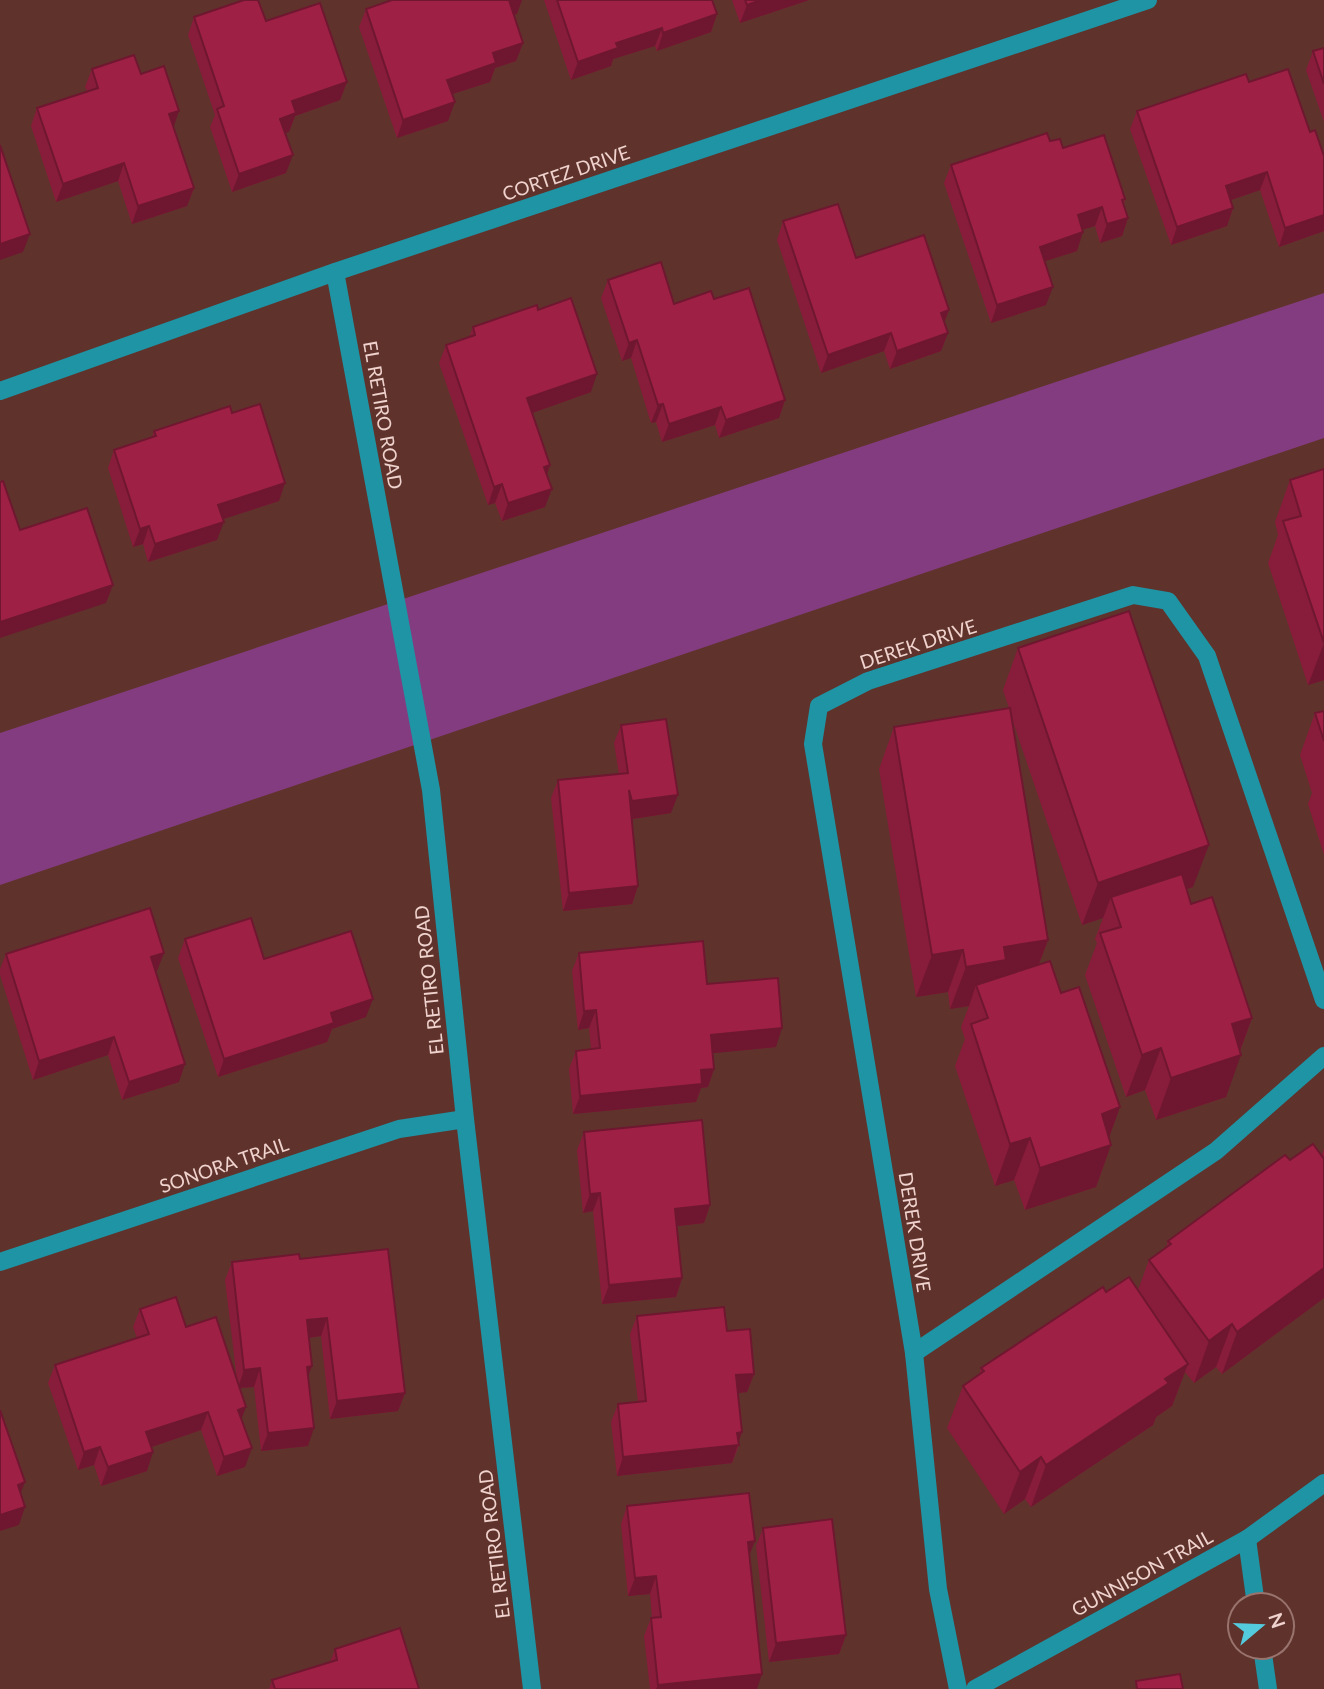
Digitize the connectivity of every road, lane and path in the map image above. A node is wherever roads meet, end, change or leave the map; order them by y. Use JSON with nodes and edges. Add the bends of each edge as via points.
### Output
{"nodes":[{"id":1,"x":1148,"y":0,"type":"edge"},
{"id":2,"x":335,"y":272,"type":"junction"},
{"id":3,"x":0,"y":391,"type":"edge"},
{"id":4,"x":1324,"y":1000,"type":"edge"},
{"id":5,"x":1324,"y":1056,"type":"edge"},
{"id":6,"x":465,"y":1119,"type":"junction"},
{"id":7,"x":0,"y":1262,"type":"edge"},
{"id":8,"x":914,"y":1353,"type":"junction"},
{"id":9,"x":1324,"y":1483,"type":"edge"},
{"id":10,"x":1247,"y":1539,"type":"junction"},
{"id":11,"x":1254,"y":1591,"type":"edge"},
{"id":12,"x":1264,"y":1661,"type":"edge"},
{"id":13,"x":533,"y":1689,"type":"edge"},
{"id":14,"x":958,"y":1689,"type":"edge"},
{"id":15,"x":975,"y":1689,"type":"edge"},
{"id":16,"x":1268,"y":1689,"type":"edge"}],
"edges":[{"from":1,"to":2,"type":"street","name":"CORTEZ DRIVE"},
{"from":2,"to":3,"type":"street","name":"CORTEZ DRIVE"},
{"from":2,"to":6,"type":"street","name":"EL RETIRO ROAD","via":[[430,790]]},
{"from":4,"to":8,"type":"street","name":"DEREK DRIVE","via":[[1207,656],[1168,601],[1133,595],[868,681],[819,706],[813,744]]},
{"from":5,"to":8,"type":"street","via":[[1216,1151]]},
{"from":6,"to":7,"type":"street","name":"SONORA TRAIL","via":[[399,1129]]},
{"from":6,"to":13,"type":"street","name":"EL RETIRO ROAD"},
{"from":8,"to":14,"type":"street","name":"DEREK DRIVE","via":[[938,1589]]},
{"from":9,"to":10,"type":"street","name":"GUNNISON TRAIL"},
{"from":10,"to":11,"type":"street"},
{"from":10,"to":15,"type":"street","name":"GUNNISON TRAIL"},
{"from":12,"to":16,"type":"street"}]}
